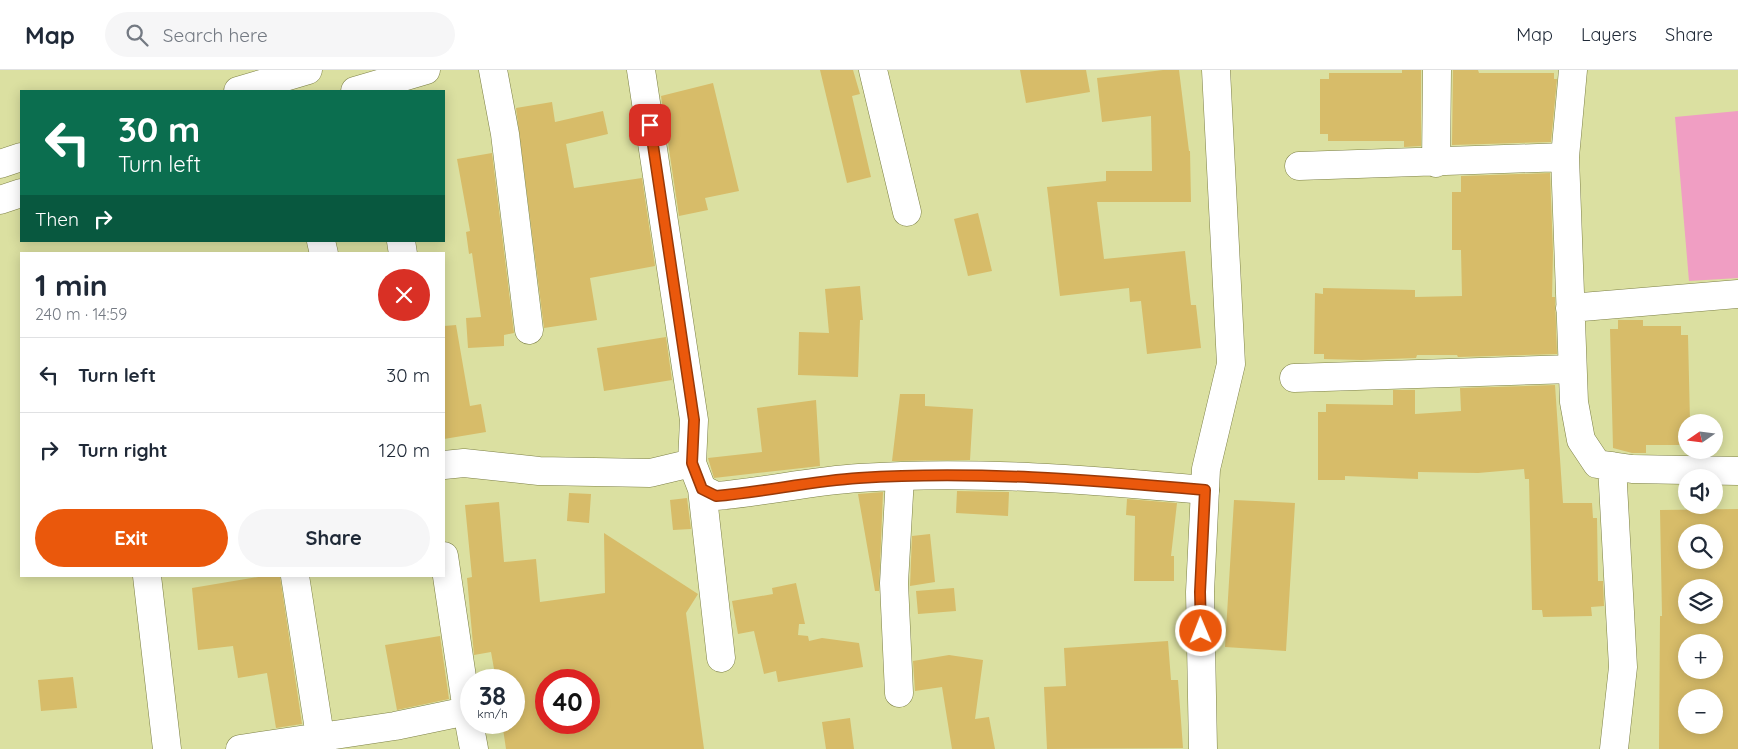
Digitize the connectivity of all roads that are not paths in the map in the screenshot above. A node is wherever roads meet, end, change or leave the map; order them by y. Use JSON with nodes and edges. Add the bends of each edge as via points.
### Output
{"nodes":[{"id":1,"x":308,"y":70,"type":"edge"},
{"id":2,"x":426,"y":70,"type":"edge"},
{"id":3,"x":493,"y":70,"type":"edge"},
{"id":4,"x":641,"y":70,"type":"edge"},
{"id":5,"x":873,"y":70,"type":"edge"},
{"id":6,"x":1216,"y":70,"type":"edge"},
{"id":7,"x":1437,"y":70,"type":"edge"},
{"id":8,"x":1573,"y":70,"type":"edge"},
{"id":9,"x":382,"y":87,"type":"edge"},
{"id":10,"x":241,"y":90,"type":"edge"},
{"id":11,"x":362,"y":90,"type":"edge"},
{"id":12,"x":20,"y":157,"type":"edge"},
{"id":13,"x":1565,"y":157,"type":"junction"},
{"id":14,"x":1436,"y":163,"type":"junction"},
{"id":15,"x":0,"y":164,"type":"edge"},
{"id":16,"x":1299,"y":166,"type":"dead end"},
{"id":17,"x":20,"y":193,"type":"edge"},
{"id":18,"x":0,"y":200,"type":"edge"},
{"id":19,"x":907,"y":212,"type":"dead end"},
{"id":20,"x":1738,"y":294,"type":"edge"},
{"id":21,"x":1570,"y":308,"type":"junction"},
{"id":22,"x":529,"y":330,"type":"dead end"},
{"id":23,"x":1572,"y":370,"type":"junction"},
{"id":24,"x":1294,"y":378,"type":"dead end"},
{"id":25,"x":692,"y":463,"type":"junction"},
{"id":26,"x":445,"y":465,"type":"edge"},
{"id":27,"x":1612,"y":466,"type":"junction"},
{"id":28,"x":1738,"y":471,"type":"edge"},
{"id":29,"x":900,"y":477,"type":"junction"},
{"id":30,"x":702,"y":489,"type":"junction"},
{"id":31,"x":1205,"y":490,"type":"junction"},
{"id":32,"x":445,"y":563,"type":"edge"},
{"id":33,"x":148,"y":577,"type":"edge"},
{"id":34,"x":295,"y":577,"type":"edge"},
{"id":35,"x":721,"y":658,"type":"dead end"},
{"id":36,"x":461,"y":669,"type":"edge"},
{"id":37,"x":899,"y":693,"type":"dead end"},
{"id":38,"x":460,"y":712,"type":"edge"},
{"id":39,"x":471,"y":734,"type":"edge"},
{"id":40,"x":311,"y":741,"type":"edge"},
{"id":41,"x":167,"y":749,"type":"edge"},
{"id":42,"x":240,"y":749,"type":"edge"},
{"id":43,"x":474,"y":749,"type":"edge"},
{"id":44,"x":1204,"y":749,"type":"edge"},
{"id":45,"x":1614,"y":749,"type":"edge"}],
"edges":[{"from":1,"to":10,"type":"street"},
{"from":2,"to":9,"type":"street"},
{"from":3,"to":22,"type":"street","via":[[505,134]]},
{"from":4,"to":25,"type":"street","via":[[694,420]]},
{"from":5,"to":19,"type":"street"},
{"from":6,"to":31,"type":"street","via":[[1231,364],[1206,470]]},
{"from":7,"to":14,"type":"street"},
{"from":8,"to":13,"type":"street"},
{"from":9,"to":11,"type":"street"},
{"from":12,"to":15,"type":"street"},
{"from":13,"to":14,"type":"street"},
{"from":13,"to":21,"type":"street"},
{"from":14,"to":16,"type":"street"},
{"from":17,"to":18,"type":"street"},
{"from":20,"to":21,"type":"street"},
{"from":21,"to":23,"type":"street"},
{"from":23,"to":24,"type":"street"},
{"from":23,"to":27,"type":"street","via":[[1581,440],[1597,464]]},
{"from":25,"to":26,"type":"street","via":[[650,473],[539,471],[464,463]]},
{"from":25,"to":30,"type":"street"},
{"from":27,"to":28,"type":"street"},
{"from":27,"to":45,"type":"street","via":[[1623,667]]},
{"from":29,"to":30,"type":"street","via":[[860,478],[716,496]]},
{"from":29,"to":31,"type":"street","via":[[1050,478]]},
{"from":29,"to":37,"type":"street","via":[[894,583]]},
{"from":30,"to":35,"type":"street"},
{"from":31,"to":44,"type":"street","via":[[1200,592]]},
{"from":32,"to":36,"type":"street"},
{"from":33,"to":41,"type":"street"},
{"from":34,"to":40,"type":"street"},
{"from":38,"to":40,"type":"street"},
{"from":39,"to":43,"type":"street"},
{"from":40,"to":42,"type":"street"}]}
